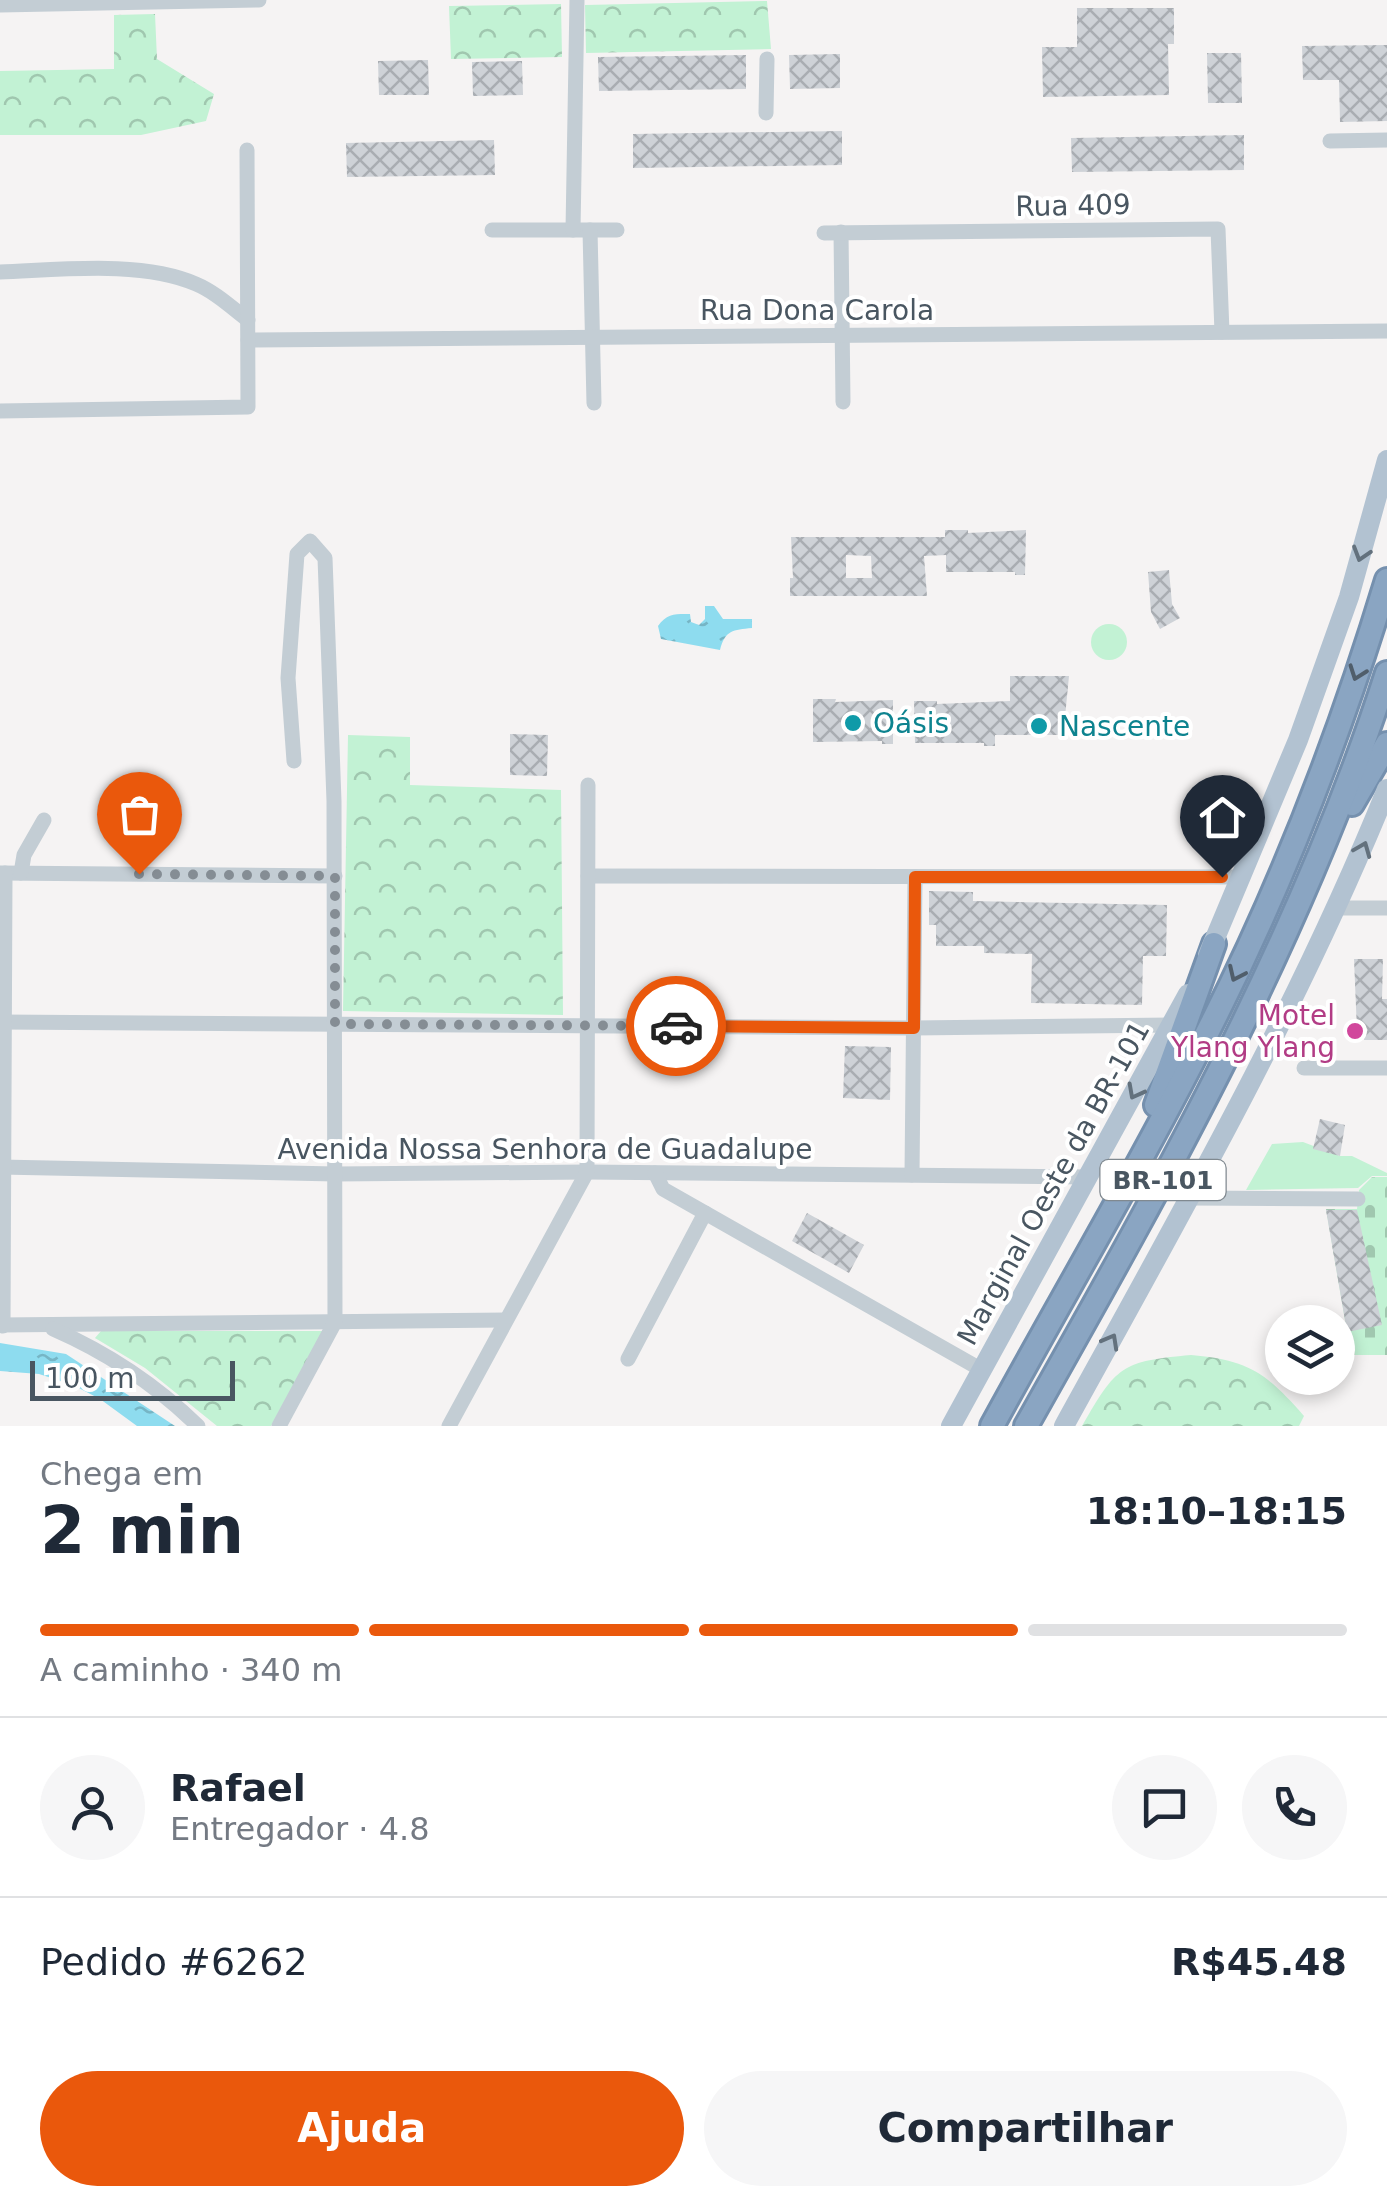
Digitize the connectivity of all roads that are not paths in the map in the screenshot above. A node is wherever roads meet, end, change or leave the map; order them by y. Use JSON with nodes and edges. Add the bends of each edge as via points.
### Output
{"nodes":[{"id":1,"x":259,"y":0,"type":"edge"},
{"id":2,"x":577,"y":0,"type":"edge"},
{"id":3,"x":0,"y":5,"type":"edge"},
{"id":4,"x":766,"y":59,"type":"dead end"},
{"id":5,"x":766,"y":113,"type":"dead end"},
{"id":6,"x":1387,"y":140,"type":"edge"},
{"id":7,"x":1330,"y":141,"type":"dead end"},
{"id":8,"x":247,"y":150,"type":"dead end"},
{"id":9,"x":492,"y":230,"type":"dead end"},
{"id":10,"x":582,"y":230,"type":"junction"},
{"id":11,"x":617,"y":230,"type":"dead end"},
{"id":12,"x":0,"y":272,"type":"edge"},
{"id":13,"x":248,"y":320,"type":"junction"},
{"id":14,"x":1387,"y":330,"type":"edge"},
{"id":15,"x":1222,"y":332,"type":"junction"},
{"id":16,"x":842,"y":335,"type":"junction"},
{"id":17,"x":593,"y":337,"type":"junction"},
{"id":18,"x":248,"y":340,"type":"junction"},
{"id":19,"x":843,"y":402,"type":"dead end"},
{"id":20,"x":594,"y":403,"type":"dead end"},
{"id":21,"x":0,"y":411,"type":"edge"},
{"id":22,"x":1387,"y":460,"type":"edge"},
{"id":23,"x":1387,"y":580,"type":"edge"},
{"id":24,"x":1387,"y":673,"type":"edge"},
{"id":25,"x":1387,"y":744,"type":"edge"},
{"id":26,"x":294,"y":762,"type":"dead end"},
{"id":27,"x":588,"y":785,"type":"dead end"},
{"id":28,"x":1387,"y":789,"type":"edge"},
{"id":29,"x":44,"y":820,"type":"dead end"},
{"id":30,"x":1315,"y":868,"type":"junction"},
{"id":31,"x":8,"y":873,"type":"edge"},
{"id":32,"x":335,"y":876,"type":"junction"},
{"id":33,"x":588,"y":876,"type":"junction"},
{"id":34,"x":915,"y":877,"type":"junction"},
{"id":35,"x":1243,"y":877,"type":"junction"},
{"id":36,"x":1337,"y":908,"type":"junction"},
{"id":37,"x":1387,"y":908,"type":"edge"},
{"id":38,"x":1214,"y":944,"type":"junction"},
{"id":39,"x":2,"y":1022,"type":"edge"},
{"id":40,"x":335,"y":1024,"type":"junction"},
{"id":41,"x":1172,"y":1025,"type":"junction"},
{"id":42,"x":588,"y":1026,"type":"junction"},
{"id":43,"x":914,"y":1028,"type":"junction"},
{"id":44,"x":1304,"y":1068,"type":"dead end"},
{"id":45,"x":1387,"y":1068,"type":"edge"},
{"id":46,"x":2,"y":1167,"type":"edge"},
{"id":47,"x":588,"y":1172,"type":"junction"},
{"id":48,"x":655,"y":1173,"type":"junction"},
{"id":49,"x":335,"y":1174,"type":"junction"},
{"id":50,"x":912,"y":1175,"type":"junction"},
{"id":51,"x":1089,"y":1177,"type":"junction"},
{"id":52,"x":1129,"y":1181,"type":"junction"},
{"id":53,"x":1190,"y":1198,"type":"junction"},
{"id":54,"x":1358,"y":1200,"type":"dead end"},
{"id":55,"x":705,"y":1213,"type":"junction"},
{"id":56,"x":506,"y":1320,"type":"junction"},
{"id":57,"x":335,"y":1322,"type":"junction"},
{"id":58,"x":2,"y":1326,"type":"edge"},
{"id":59,"x":49,"y":1327,"type":"junction"},
{"id":60,"x":628,"y":1359,"type":"dead end"},
{"id":61,"x":982,"y":1370,"type":"junction"},
{"id":62,"x":198,"y":1426,"type":"edge"},
{"id":63,"x":279,"y":1426,"type":"edge"},
{"id":64,"x":448,"y":1426,"type":"edge"},
{"id":65,"x":951,"y":1426,"type":"edge"},
{"id":66,"x":992,"y":1426,"type":"edge"},
{"id":67,"x":1026,"y":1426,"type":"edge"},
{"id":68,"x":1064,"y":1426,"type":"edge"}],
"edges":[{"from":1,"to":3,"type":"street"},
{"from":2,"to":10,"type":"street"},
{"from":4,"to":5,"type":"street"},
{"from":6,"to":7,"type":"street"},
{"from":8,"to":13,"type":"street"},
{"from":9,"to":10,"type":"street"},
{"from":10,"to":11,"type":"street"},
{"from":10,"to":17,"type":"street"},
{"from":12,"to":13,"type":"street","via":[[167,275],[198,284]]},
{"from":13,"to":18,"type":"street"},
{"from":14,"to":15,"type":"street","name":"Rua Dona Carola"},
{"from":15,"to":16,"type":"street","name":"Rua Dona Carola"},
{"from":15,"to":16,"type":"street","name":"Rua 409","via":[[1218,229],[832,232]]},
{"from":16,"to":17,"type":"street","name":"Rua Dona Carola"},
{"from":16,"to":19,"type":"street"},
{"from":17,"to":18,"type":"street","name":"Rua Dona Carola"},
{"from":17,"to":20,"type":"street"},
{"from":18,"to":21,"type":"street","via":[[248,408]]},
{"from":22,"to":35,"type":"main road","name":"Marginal Oeste da BR-101","one_way":true,"via":[[1334,638]]},
{"from":23,"to":52,"type":"highway","number":"BR-101","one_way":true,"via":[[1284,865],[1212,1024]]},
{"from":24,"to":30,"type":"highway","number":"BR-101"},
{"from":25,"to":30,"type":"highway"},
{"from":26,"to":32,"type":"street","via":[[290,642],[297,554],[310,541],[325,558]]},
{"from":27,"to":33,"type":"street"},
{"from":36,"to":28,"type":"main road","one_way":true},
{"from":29,"to":31,"type":"street"},
{"from":30,"to":67,"type":"highway","number":"BR-101","via":[[1202,1108]]},
{"from":31,"to":32,"type":"street"},
{"from":31,"to":39,"type":"street"},
{"from":32,"to":40,"type":"street"},
{"from":33,"to":34,"type":"street"},
{"from":33,"to":42,"type":"street"},
{"from":34,"to":35,"type":"street"},
{"from":34,"to":43,"type":"street"},
{"from":35,"to":38,"type":"main road","name":"Marginal Oeste da BR-101"},
{"from":36,"to":37,"type":"street"},
{"from":36,"to":53,"type":"main road"},
{"from":38,"to":41,"type":"main road","name":"Marginal Oeste da BR-101"},
{"from":38,"to":52,"type":"highway"},
{"from":39,"to":40,"type":"street"},
{"from":39,"to":46,"type":"street"},
{"from":40,"to":42,"type":"street"},
{"from":40,"to":49,"type":"street"},
{"from":41,"to":43,"type":"street"},
{"from":41,"to":51,"type":"main road","name":"Marginal Oeste da BR-101","one_way":true},
{"from":42,"to":43,"type":"street"},
{"from":42,"to":47,"type":"street"},
{"from":43,"to":50,"type":"street"},
{"from":44,"to":45,"type":"street"},
{"from":46,"to":49,"type":"street","name":"Avenida Nossa Senhora de Guadalupe"},
{"from":46,"to":58,"type":"street"},
{"from":47,"to":48,"type":"street","name":"Avenida Nossa Senhora de Guadalupe"},
{"from":47,"to":49,"type":"street","name":"Avenida Nossa Senhora de Guadalupe"},
{"from":47,"to":56,"type":"street"},
{"from":48,"to":50,"type":"street","name":"Avenida Nossa Senhora de Guadalupe"},
{"from":48,"to":55,"type":"street","via":[[662,1190]]},
{"from":49,"to":57,"type":"street"},
{"from":50,"to":51,"type":"street","name":"Avenida Nossa Senhora de Guadalupe"},
{"from":51,"to":61,"type":"main road","name":"Marginal Oeste da BR-101"},
{"from":52,"to":66,"type":"highway","number":"BR-101"},
{"from":53,"to":54,"type":"street"},
{"from":68,"to":53,"type":"main road","one_way":true},
{"from":55,"to":60,"type":"street"},
{"from":55,"to":61,"type":"street"},
{"from":56,"to":57,"type":"street"},
{"from":56,"to":64,"type":"street"},
{"from":57,"to":59,"type":"street"},
{"from":57,"to":63,"type":"street"},
{"from":58,"to":59,"type":"street"},
{"from":59,"to":62,"type":"street","via":[[122,1364]]},
{"from":61,"to":65,"type":"main road","name":"Marginal Oeste da BR-101"}]}
